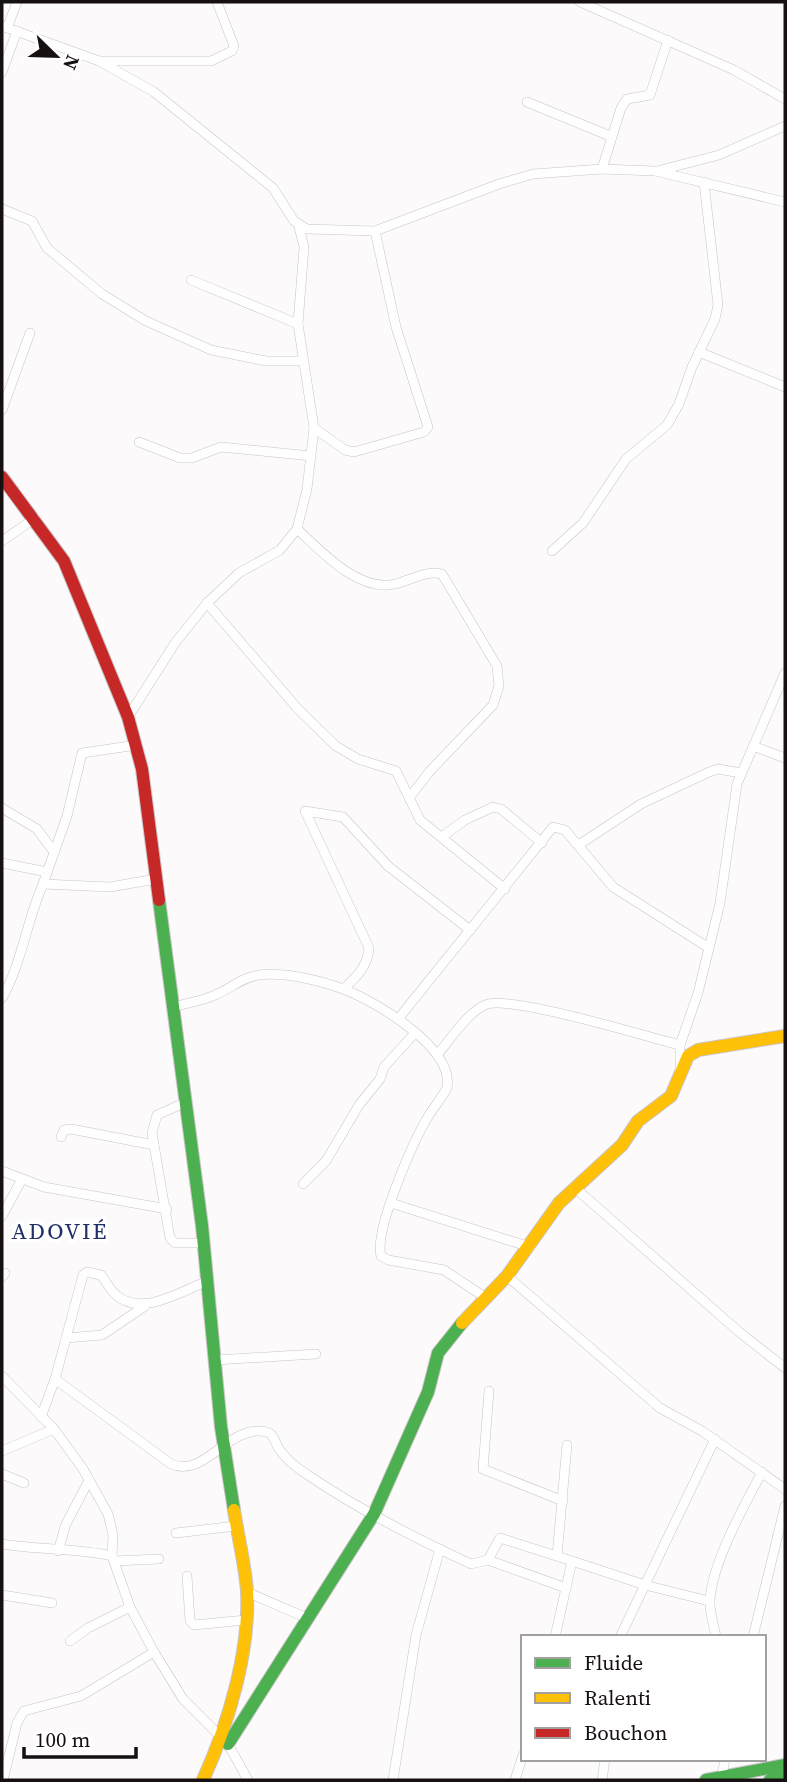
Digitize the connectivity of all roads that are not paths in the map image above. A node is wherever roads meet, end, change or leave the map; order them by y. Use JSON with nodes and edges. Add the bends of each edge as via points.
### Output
{"nodes":[{"id":1,"x":17,"y":2,"type":"edge"},
{"id":2,"x":217,"y":2,"type":"edge"},
{"id":3,"x":580,"y":2,"type":"edge"},
{"id":4,"x":5,"y":27,"type":"edge"},
{"id":5,"x":18,"y":31,"type":"junction"},
{"id":6,"x":668,"y":40,"type":"junction"},
{"id":7,"x":99,"y":61,"type":"junction"},
{"id":8,"x":2,"y":72,"type":"edge"},
{"id":9,"x":785,"y":99,"type":"edge"},
{"id":10,"x":527,"y":102,"type":"dead end"},
{"id":11,"x":785,"y":126,"type":"edge"},
{"id":12,"x":610,"y":136,"type":"junction"},
{"id":13,"x":602,"y":169,"type":"junction"},
{"id":14,"x":655,"y":171,"type":"junction"},
{"id":15,"x":704,"y":182,"type":"junction"},
{"id":16,"x":785,"y":202,"type":"edge"},
{"id":17,"x":2,"y":209,"type":"edge"},
{"id":18,"x":299,"y":227,"type":"junction"},
{"id":19,"x":375,"y":231,"type":"junction"},
{"id":20,"x":191,"y":280,"type":"dead end"},
{"id":21,"x":298,"y":324,"type":"junction"},
{"id":22,"x":30,"y":333,"type":"dead end"},
{"id":23,"x":699,"y":352,"type":"junction"},
{"id":24,"x":302,"y":361,"type":"junction"},
{"id":25,"x":785,"y":387,"type":"edge"},
{"id":26,"x":2,"y":410,"type":"edge"},
{"id":27,"x":314,"y":428,"type":"junction"},
{"id":28,"x":139,"y":442,"type":"dead end"},
{"id":29,"x":310,"y":456,"type":"junction"},
{"id":30,"x":2,"y":477,"type":"edge"},
{"id":31,"x":35,"y":518,"type":"junction"},
{"id":32,"x":297,"y":529,"type":"junction"},
{"id":33,"x":2,"y":541,"type":"edge"},
{"id":34,"x":552,"y":551,"type":"dead end"},
{"id":35,"x":207,"y":603,"type":"junction"},
{"id":36,"x":785,"y":673,"type":"edge"},
{"id":37,"x":785,"y":696,"type":"edge"},
{"id":38,"x":773,"y":698,"type":"junction"},
{"id":39,"x":128,"y":718,"type":"junction"},
{"id":40,"x":137,"y":745,"type":"junction"},
{"id":41,"x":753,"y":746,"type":"junction"},
{"id":42,"x":785,"y":758,"type":"edge"},
{"id":43,"x":741,"y":773,"type":"junction"},
{"id":44,"x":409,"y":798,"type":"junction"},
{"id":45,"x":2,"y":808,"type":"edge"},
{"id":46,"x":443,"y":836,"type":"junction"},
{"id":47,"x":542,"y":842,"type":"junction"},
{"id":48,"x":580,"y":844,"type":"junction"},
{"id":49,"x":54,"y":852,"type":"junction"},
{"id":50,"x":2,"y":863,"type":"edge"},
{"id":51,"x":47,"y":872,"type":"junction"},
{"id":52,"x":156,"y":879,"type":"junction"},
{"id":53,"x":43,"y":884,"type":"junction"},
{"id":54,"x":505,"y":889,"type":"junction"},
{"id":55,"x":470,"y":930,"type":"junction"},
{"id":56,"x":709,"y":948,"type":"junction"},
{"id":57,"x":343,"y":989,"type":"junction"},
{"id":58,"x":2,"y":998,"type":"edge"},
{"id":59,"x":174,"y":1007,"type":"junction"},
{"id":60,"x":398,"y":1019,"type":"junction"},
{"id":61,"x":415,"y":1033,"type":"junction"},
{"id":62,"x":785,"y":1036,"type":"edge"},
{"id":63,"x":680,"y":1045,"type":"junction"},
{"id":64,"x":437,"y":1055,"type":"junction"},
{"id":65,"x":680,"y":1070,"type":"junction"},
{"id":66,"x":184,"y":1103,"type":"junction"},
{"id":67,"x":61,"y":1137,"type":"dead end"},
{"id":68,"x":154,"y":1145,"type":"junction"},
{"id":69,"x":2,"y":1171,"type":"edge"},
{"id":70,"x":22,"y":1179,"type":"junction"},
{"id":71,"x":303,"y":1184,"type":"dead end"},
{"id":72,"x":574,"y":1187,"type":"junction"},
{"id":73,"x":391,"y":1203,"type":"junction"},
{"id":74,"x":167,"y":1209,"type":"junction"},
{"id":75,"x":2,"y":1216,"type":"edge"},
{"id":76,"x":204,"y":1243,"type":"junction"},
{"id":77,"x":530,"y":1247,"type":"junction"},
{"id":78,"x":507,"y":1276,"type":"junction"},
{"id":79,"x":208,"y":1280,"type":"junction"},
{"id":80,"x":486,"y":1298,"type":"junction"},
{"id":81,"x":145,"y":1306,"type":"junction"},
{"id":82,"x":66,"y":1338,"type":"junction"},
{"id":83,"x":316,"y":1354,"type":"dead end"},
{"id":84,"x":215,"y":1360,"type":"junction"},
{"id":85,"x":785,"y":1368,"type":"edge"},
{"id":86,"x":2,"y":1376,"type":"edge"},
{"id":87,"x":55,"y":1379,"type":"junction"},
{"id":88,"x":489,"y":1391,"type":"dead end"},
{"id":89,"x":41,"y":1416,"type":"junction"},
{"id":90,"x":54,"y":1429,"type":"junction"},
{"id":91,"x":715,"y":1439,"type":"junction"},
{"id":92,"x":224,"y":1444,"type":"junction"},
{"id":93,"x":567,"y":1445,"type":"dead end"},
{"id":94,"x":2,"y":1451,"type":"edge"},
{"id":95,"x":762,"y":1472,"type":"junction"},
{"id":96,"x":2,"y":1474,"type":"edge"},
{"id":97,"x":88,"y":1482,"type":"junction"},
{"id":98,"x":24,"y":1483,"type":"dead end"},
{"id":99,"x":785,"y":1489,"type":"edge"},
{"id":100,"x":563,"y":1501,"type":"junction"},
{"id":101,"x":785,"y":1506,"type":"edge"},
{"id":102,"x":374,"y":1514,"type":"junction"},
{"id":103,"x":236,"y":1526,"type":"junction"},
{"id":104,"x":176,"y":1533,"type":"dead end"},
{"id":105,"x":2,"y":1544,"type":"edge"},
{"id":106,"x":440,"y":1549,"type":"junction"},
{"id":107,"x":58,"y":1551,"type":"junction"},
{"id":108,"x":557,"y":1556,"type":"junction"},
{"id":109,"x":113,"y":1559,"type":"junction"},
{"id":110,"x":159,"y":1559,"type":"dead end"},
{"id":111,"x":488,"y":1560,"type":"junction"},
{"id":112,"x":572,"y":1561,"type":"junction"},
{"id":113,"x":187,"y":1576,"type":"dead end"},
{"id":114,"x":645,"y":1585,"type":"junction"},
{"id":115,"x":566,"y":1588,"type":"junction"},
{"id":116,"x":247,"y":1592,"type":"junction"},
{"id":117,"x":2,"y":1595,"type":"edge"},
{"id":118,"x":709,"y":1601,"type":"junction"},
{"id":119,"x":52,"y":1603,"type":"dead end"},
{"id":120,"x":130,"y":1607,"type":"junction"},
{"id":121,"x":307,"y":1618,"type":"junction"},
{"id":122,"x":246,"y":1620,"type":"junction"},
{"id":123,"x":555,"y":1635,"type":"edge"},
{"id":124,"x":621,"y":1635,"type":"edge"},
{"id":125,"x":716,"y":1635,"type":"edge"},
{"id":126,"x":753,"y":1635,"type":"edge"},
{"id":127,"x":70,"y":1641,"type":"dead end"},
{"id":128,"x":154,"y":1652,"type":"junction"},
{"id":129,"x":225,"y":1741,"type":"junction"},
{"id":130,"x":521,"y":1761,"type":"edge"},
{"id":131,"x":605,"y":1761,"type":"edge"},
{"id":132,"x":726,"y":1761,"type":"edge"},
{"id":133,"x":785,"y":1765,"type":"edge"},
{"id":134,"x":722,"y":1776,"type":"junction"},
{"id":135,"x":785,"y":1777,"type":"edge"},
{"id":136,"x":4,"y":1780,"type":"edge"},
{"id":137,"x":203,"y":1780,"type":"edge"},
{"id":138,"x":248,"y":1780,"type":"edge"},
{"id":139,"x":393,"y":1780,"type":"edge"},
{"id":140,"x":515,"y":1780,"type":"edge"},
{"id":141,"x":602,"y":1780,"type":"edge"},
{"id":142,"x":706,"y":1780,"type":"edge"},
{"id":143,"x":770,"y":1780,"type":"edge"}],
"edges":[{"from":1,"to":4,"type":"street"},
{"from":2,"to":7,"type":"street","via":[[234,46],[227,54],[211,61]]},
{"from":3,"to":6,"type":"street"},
{"from":4,"to":5,"type":"street"},
{"from":5,"to":7,"type":"street"},
{"from":5,"to":8,"type":"street"},
{"from":6,"to":9,"type":"street"},
{"from":6,"to":12,"type":"street","via":[[650,95],[624,102]]},
{"from":7,"to":18,"type":"street","via":[[154,92],[273,188]]},
{"from":10,"to":12,"type":"street"},
{"from":11,"to":14,"type":"street","via":[[719,155]]},
{"from":12,"to":13,"type":"street"},
{"from":13,"to":14,"type":"street"},
{"from":13,"to":19,"type":"street","via":[[533,174]]},
{"from":14,"to":15,"type":"street"},
{"from":15,"to":16,"type":"street"},
{"from":15,"to":23,"type":"street","via":[[718,305]]},
{"from":17,"to":24,"type":"street","via":[[32,221],[47,248],[102,294],[146,321],[211,350],[267,361]]},
{"from":18,"to":19,"type":"street"},
{"from":18,"to":21,"type":"street","via":[[304,247]]},
{"from":19,"to":27,"type":"street","via":[[396,327],[428,427],[354,452]]},
{"from":20,"to":21,"type":"street"},
{"from":21,"to":24,"type":"street"},
{"from":22,"to":26,"type":"street"},
{"from":23,"to":25,"type":"street"},
{"from":23,"to":34,"type":"street","via":[[667,425],[626,459],[583,523]]},
{"from":24,"to":27,"type":"street"},
{"from":27,"to":29,"type":"street"},
{"from":28,"to":29,"type":"street","via":[[180,458],[221,447]]},
{"from":29,"to":32,"type":"street"},
{"from":30,"to":31,"type":"street"},
{"from":31,"to":33,"type":"street"},
{"from":31,"to":39,"type":"street","via":[[64,561]]},
{"from":32,"to":35,"type":"street","via":[[280,550],[239,573]]},
{"from":32,"to":44,"type":"street","via":[[334,563],[362,579],[386,586],[432,572],[442,574],[497,666],[499,687],[493,705]]},
{"from":35,"to":39,"type":"street","via":[[175,643]]},
{"from":35,"to":44,"type":"street","via":[[298,709],[344,752],[397,771]]},
{"from":36,"to":38,"type":"street"},
{"from":37,"to":38,"type":"street"},
{"from":38,"to":41,"type":"street"},
{"from":39,"to":40,"type":"street"},
{"from":40,"to":49,"type":"street","via":[[82,753]]},
{"from":40,"to":52,"type":"street"},
{"from":41,"to":42,"type":"street"},
{"from":41,"to":43,"type":"street"},
{"from":43,"to":48,"type":"street","via":[[709,772],[641,804]]},
{"from":43,"to":56,"type":"street"},
{"from":44,"to":46,"type":"street","via":[[421,820]]},
{"from":45,"to":49,"type":"street","via":[[37,829]]},
{"from":46,"to":47,"type":"street","via":[[493,807]]},
{"from":46,"to":54,"type":"street"},
{"from":47,"to":48,"type":"street","via":[[559,827]]},
{"from":47,"to":54,"type":"street"},
{"from":48,"to":56,"type":"street","via":[[613,887]]},
{"from":49,"to":51,"type":"street"},
{"from":50,"to":51,"type":"street"},
{"from":51,"to":53,"type":"street"},
{"from":52,"to":53,"type":"street","via":[[110,887]]},
{"from":52,"to":59,"type":"street"},
{"from":53,"to":58,"type":"street"},
{"from":54,"to":55,"type":"street"},
{"from":55,"to":57,"type":"street","via":[[388,866],[344,817],[305,811],[369,948],[357,977]]},
{"from":55,"to":60,"type":"street"},
{"from":56,"to":63,"type":"street"},
{"from":57,"to":59,"type":"street","via":[[280,974],[256,975],[215,995]]},
{"from":57,"to":60,"type":"street"},
{"from":59,"to":66,"type":"street"},
{"from":60,"to":61,"type":"street"},
{"from":61,"to":64,"type":"street"},
{"from":61,"to":71,"type":"street","via":[[384,1067],[327,1161]]},
{"from":62,"to":65,"type":"street","via":[[698,1050]]},
{"from":63,"to":64,"type":"street","via":[[556,1012],[495,1002],[479,1008]]},
{"from":63,"to":65,"type":"street"},
{"from":64,"to":73,"type":"street","via":[[449,1079],[447,1088],[428,1116]]},
{"from":65,"to":72,"type":"street","via":[[671,1096],[638,1121],[613,1154]]},
{"from":66,"to":68,"type":"street","via":[[157,1115],[152,1125]]},
{"from":66,"to":76,"type":"street"},
{"from":67,"to":68,"type":"street","via":[[64,1130],[71,1129]]},
{"from":68,"to":74,"type":"street"},
{"from":69,"to":70,"type":"street"},
{"from":70,"to":74,"type":"street"},
{"from":70,"to":75,"type":"street"},
{"from":72,"to":77,"type":"street"},
{"from":72,"to":85,"type":"street"},
{"from":73,"to":77,"type":"street"},
{"from":73,"to":80,"type":"street","via":[[379,1235],[381,1256],[444,1270]]},
{"from":74,"to":76,"type":"street","via":[[170,1238],[175,1243]]},
{"from":76,"to":79,"type":"street"},
{"from":77,"to":78,"type":"street"},
{"from":78,"to":80,"type":"street"},
{"from":78,"to":91,"type":"street","via":[[660,1408]]},
{"from":79,"to":81,"type":"street"},
{"from":79,"to":84,"type":"street"},
{"from":80,"to":102,"type":"street","via":[[442,1346],[428,1392]]},
{"from":81,"to":82,"type":"street","via":[[102,1335]]},
{"from":81,"to":82,"type":"street","via":[[128,1303],[101,1275],[87,1272]]},
{"from":82,"to":87,"type":"street"},
{"from":83,"to":84,"type":"street"},
{"from":84,"to":92,"type":"street"},
{"from":86,"to":89,"type":"street"},
{"from":87,"to":89,"type":"street"},
{"from":87,"to":92,"type":"street","via":[[183,1469],[194,1467]]},
{"from":88,"to":100,"type":"street","via":[[483,1469]]},
{"from":89,"to":90,"type":"street"},
{"from":90,"to":94,"type":"street"},
{"from":90,"to":97,"type":"street"},
{"from":91,"to":95,"type":"street"},
{"from":91,"to":114,"type":"street"},
{"from":92,"to":102,"type":"street","via":[[259,1432],[272,1434],[286,1460]]},
{"from":92,"to":103,"type":"street"},
{"from":93,"to":100,"type":"street"},
{"from":95,"to":99,"type":"street"},
{"from":95,"to":118,"type":"street","via":[[738,1517]]},
{"from":96,"to":98,"type":"street"},
{"from":97,"to":107,"type":"street"},
{"from":97,"to":109,"type":"street","via":[[108,1514]]},
{"from":100,"to":108,"type":"street"},
{"from":101,"to":126,"type":"street"},
{"from":102,"to":106,"type":"street"},
{"from":102,"to":121,"type":"street"},
{"from":103,"to":104,"type":"street"},
{"from":103,"to":116,"type":"street"},
{"from":105,"to":107,"type":"street"},
{"from":106,"to":111,"type":"street","via":[[471,1564]]},
{"from":106,"to":139,"type":"street","via":[[416,1635]]},
{"from":107,"to":109,"type":"street","via":[[84,1550]]},
{"from":108,"to":111,"type":"street","via":[[500,1538]]},
{"from":108,"to":112,"type":"street"},
{"from":109,"to":110,"type":"street"},
{"from":109,"to":120,"type":"street"},
{"from":111,"to":115,"type":"street"},
{"from":112,"to":114,"type":"street"},
{"from":112,"to":115,"type":"street"},
{"from":113,"to":122,"type":"street","via":[[194,1625]]},
{"from":114,"to":118,"type":"street"},
{"from":114,"to":124,"type":"street"},
{"from":115,"to":123,"type":"street"},
{"from":116,"to":121,"type":"street"},
{"from":116,"to":122,"type":"street"},
{"from":117,"to":119,"type":"street"},
{"from":118,"to":125,"type":"street"},
{"from":120,"to":127,"type":"street"},
{"from":120,"to":128,"type":"street"},
{"from":121,"to":129,"type":"street"},
{"from":122,"to":129,"type":"street"},
{"from":128,"to":129,"type":"street","via":[[183,1699]]},
{"from":128,"to":136,"type":"street","via":[[81,1696],[24,1710]]},
{"from":129,"to":137,"type":"street"},
{"from":129,"to":138,"type":"street"},
{"from":130,"to":140,"type":"street"},
{"from":131,"to":141,"type":"street"},
{"from":132,"to":134,"type":"street"},
{"from":133,"to":134,"type":"street"},
{"from":134,"to":142,"type":"street"},
{"from":135,"to":143,"type":"street"}]}
